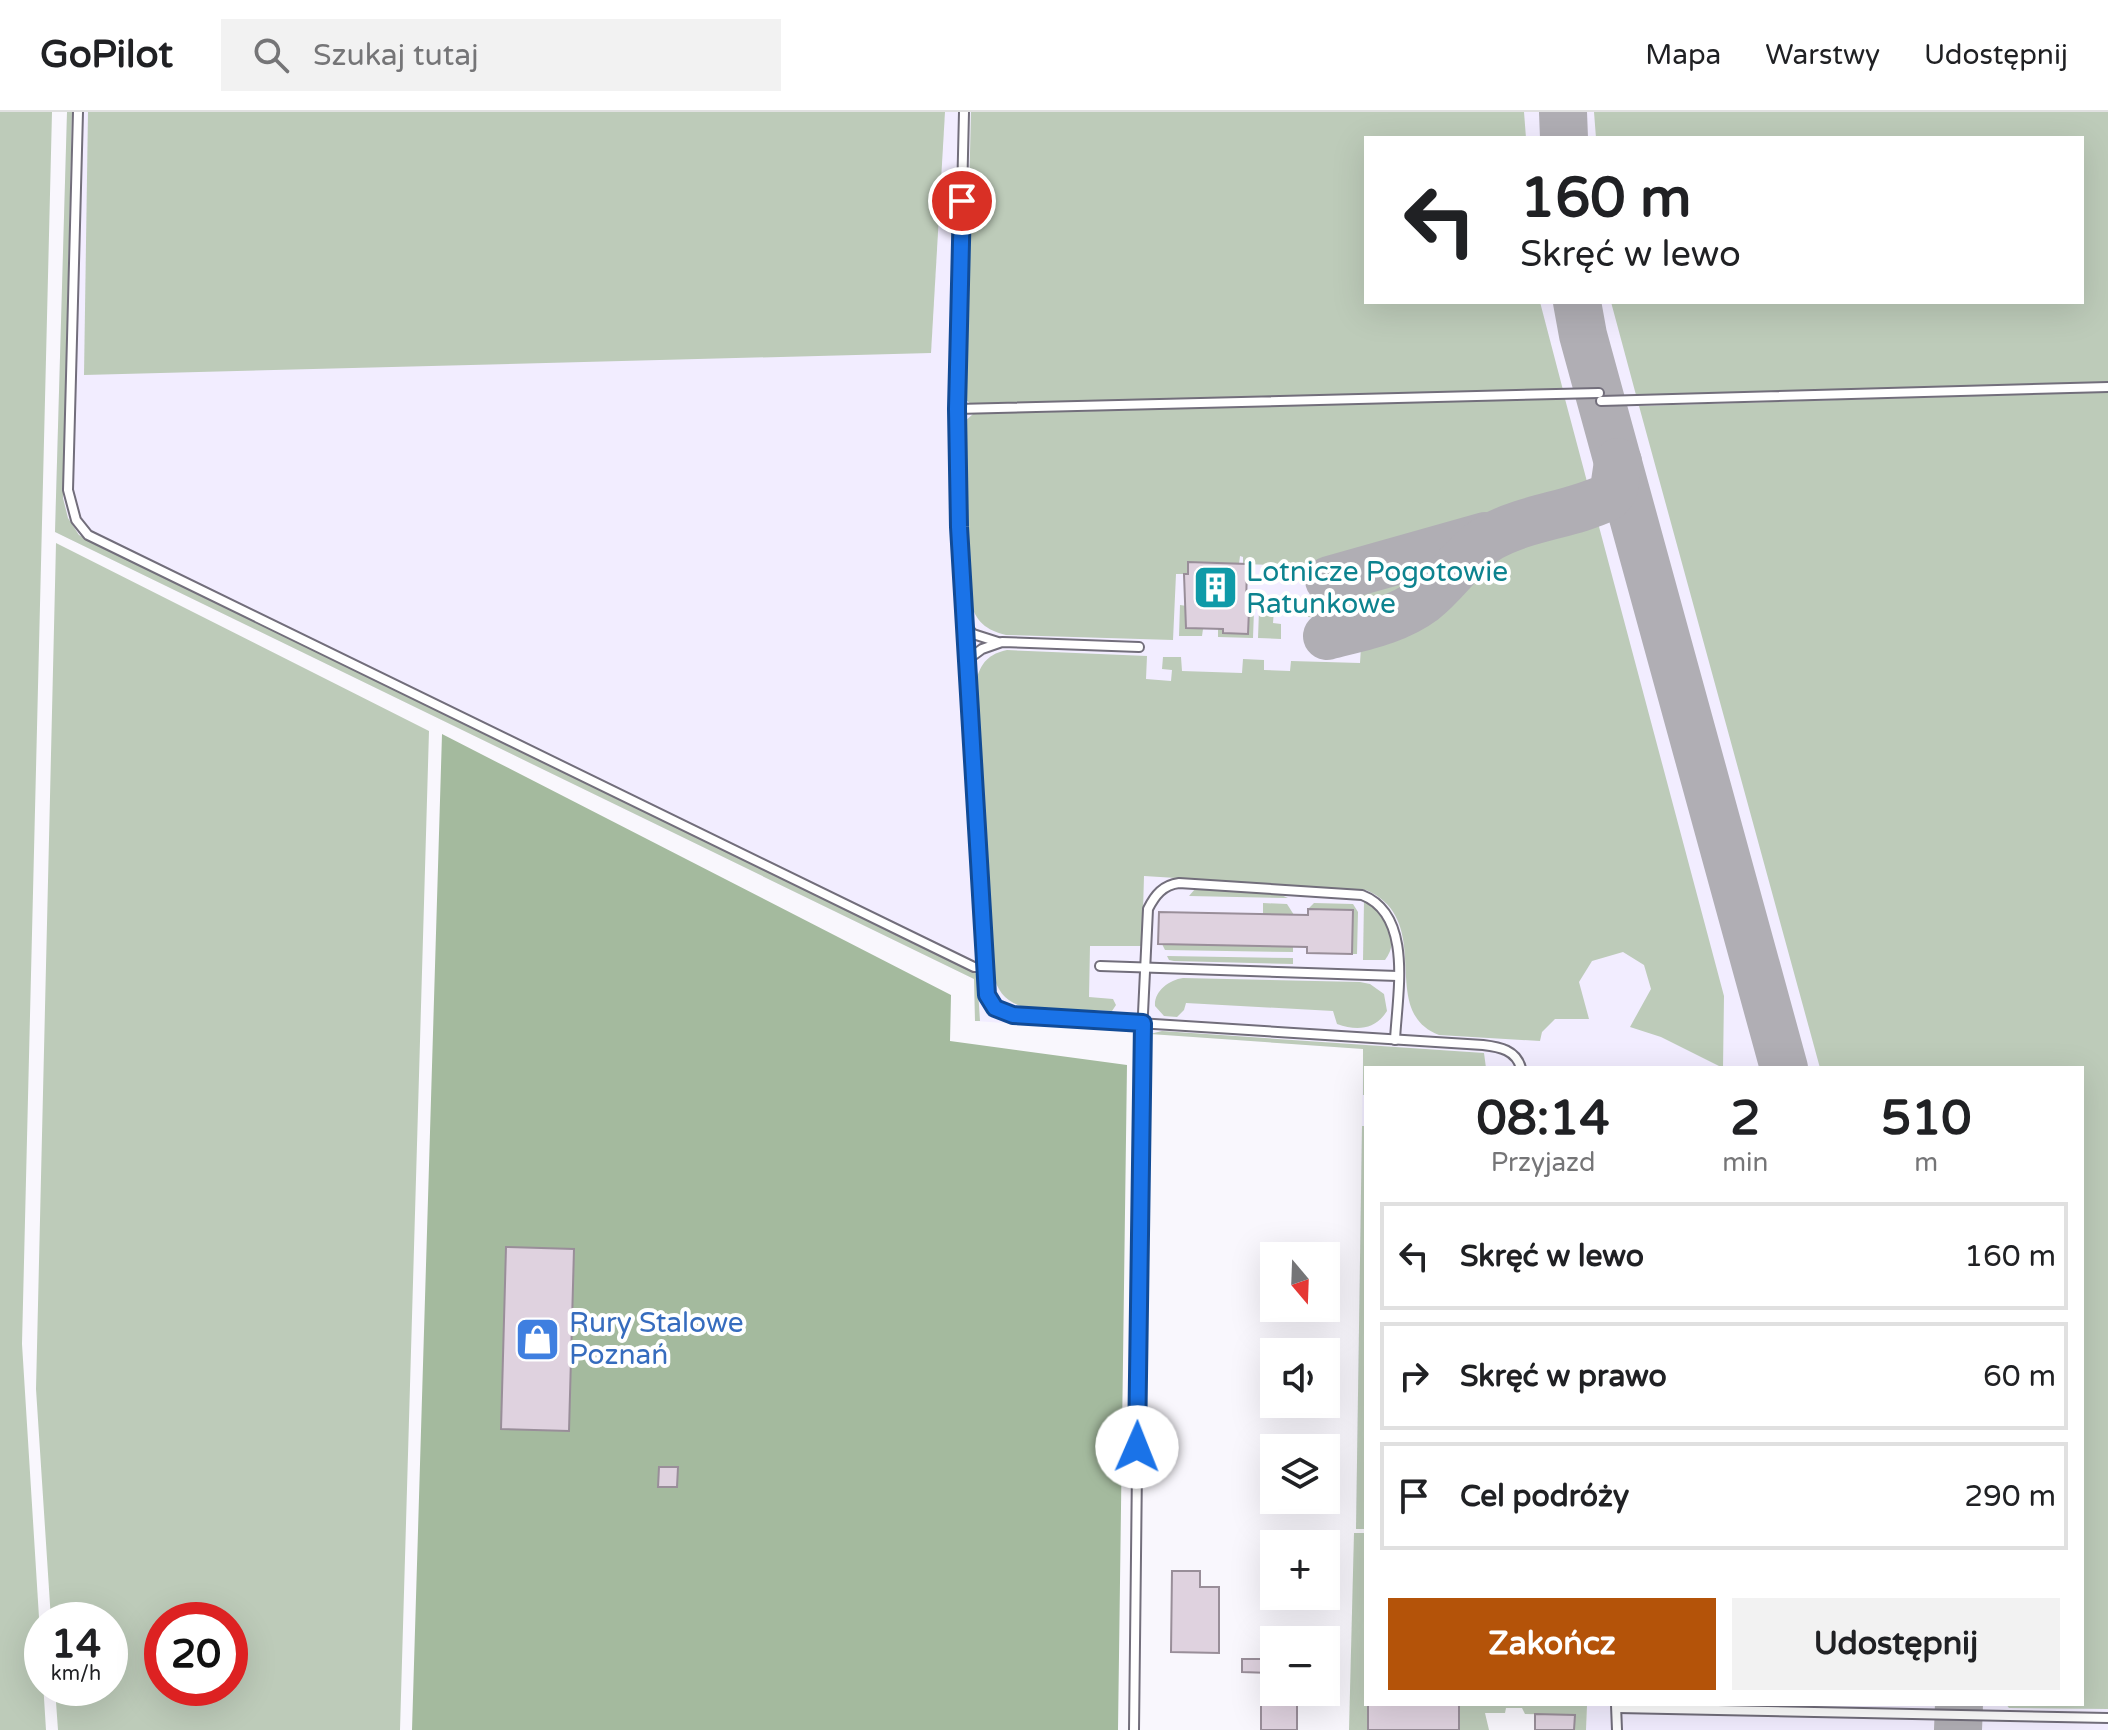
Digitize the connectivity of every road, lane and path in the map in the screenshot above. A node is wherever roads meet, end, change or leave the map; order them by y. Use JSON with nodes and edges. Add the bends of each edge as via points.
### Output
{"nodes":[{"id":1,"x":78,"y":112,"type":"edge"},
{"id":2,"x":964,"y":112,"type":"edge"},
{"id":3,"x":2108,"y":387,"type":"edge"},
{"id":4,"x":957,"y":409,"type":"junction"},
{"id":5,"x":965,"y":624,"type":"junction"},
{"id":6,"x":1002,"y":642,"type":"junction"},
{"id":7,"x":1139,"y":647,"type":"dead end"},
{"id":8,"x":967,"y":660,"type":"junction"},
{"id":9,"x":1100,"y":966,"type":"dead end"},
{"id":10,"x":985,"y":967,"type":"junction"},
{"id":11,"x":1145,"y":968,"type":"junction"},
{"id":12,"x":1398,"y":976,"type":"junction"},
{"id":13,"x":1143,"y":1023,"type":"junction"},
{"id":14,"x":1395,"y":1040,"type":"junction"},
{"id":15,"x":1520,"y":1066,"type":"edge"},
{"id":16,"x":1616,"y":1706,"type":"edge"},
{"id":17,"x":1680,"y":1706,"type":"edge"},
{"id":18,"x":2108,"y":1718,"type":"edge"},
{"id":19,"x":1134,"y":1730,"type":"edge"},
{"id":20,"x":1617,"y":1730,"type":"edge"}],
"edges":[{"from":1,"to":10,"type":"lane","via":[[68,490],[76,520],[88,535],[974,967]]},
{"from":2,"to":4,"type":"lane"},
{"from":3,"to":4,"type":"lane"},
{"from":4,"to":5,"type":"lane"},
{"from":5,"to":6,"type":"lane","via":[[983,639]]},
{"from":5,"to":8,"type":"lane"},
{"from":6,"to":7,"type":"lane"},
{"from":6,"to":8,"type":"lane"},
{"from":8,"to":10,"type":"lane"},
{"from":9,"to":11,"type":"lane"},
{"from":10,"to":13,"type":"lane","via":[[990,1002],[1003,1013]]},
{"from":11,"to":12,"type":"lane"},
{"from":11,"to":12,"type":"lane","via":[[1148,909],[1161,890],[1179,883],[1372,899],[1395,930]]},
{"from":11,"to":13,"type":"lane"},
{"from":12,"to":14,"type":"lane"},
{"from":13,"to":14,"type":"lane"},
{"from":13,"to":19,"type":"lane"},
{"from":14,"to":15,"type":"lane","via":[[1494,1046],[1516,1056]]},
{"from":16,"to":17,"type":"lane"},
{"from":16,"to":20,"type":"lane"},
{"from":17,"to":18,"type":"lane"}]}
